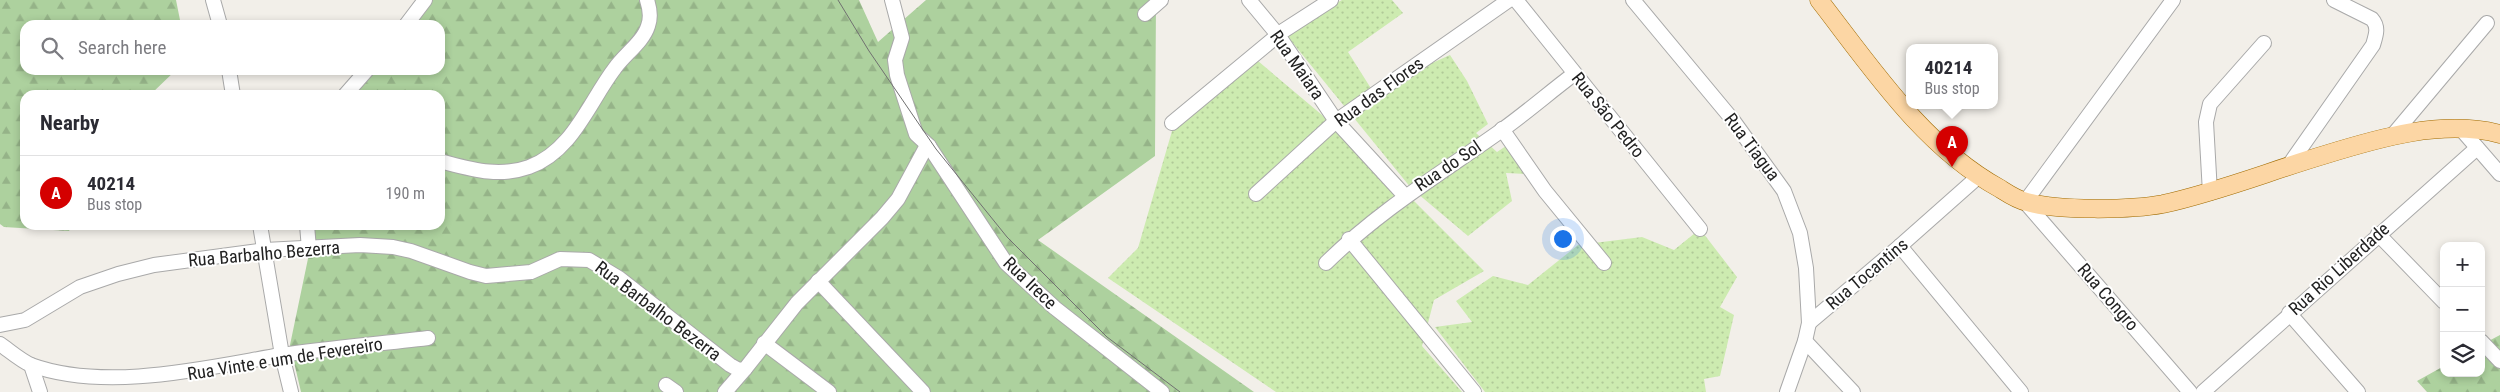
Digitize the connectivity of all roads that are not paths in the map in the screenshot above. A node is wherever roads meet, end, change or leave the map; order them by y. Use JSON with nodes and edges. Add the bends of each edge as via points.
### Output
{"nodes":[{"id":1,"x":213,"y":0,"type":"edge"},
{"id":2,"x":425,"y":0,"type":"edge"},
{"id":3,"x":647,"y":0,"type":"edge"},
{"id":4,"x":892,"y":0,"type":"edge"},
{"id":5,"x":1161,"y":0,"type":"edge"},
{"id":6,"x":1248,"y":0,"type":"edge"},
{"id":7,"x":1332,"y":0,"type":"edge"},
{"id":8,"x":1509,"y":0,"type":"edge"},
{"id":9,"x":1516,"y":0,"type":"edge"},
{"id":10,"x":1633,"y":0,"type":"edge"},
{"id":11,"x":2174,"y":0,"type":"edge"},
{"id":12,"x":2334,"y":0,"type":"edge"},
{"id":13,"x":1824,"y":3,"type":"edge"},
{"id":14,"x":2351,"y":4,"type":"edge"},
{"id":15,"x":1145,"y":14,"type":"dead end"},
{"id":16,"x":219,"y":20,"type":"edge"},
{"id":17,"x":410,"y":20,"type":"edge"},
{"id":18,"x":2486,"y":23,"type":"dead end"},
{"id":19,"x":1278,"y":35,"type":"junction"},
{"id":20,"x":2264,"y":43,"type":"dead end"},
{"id":21,"x":1574,"y":74,"type":"junction"},
{"id":22,"x":230,"y":75,"type":"edge"},
{"id":23,"x":363,"y":75,"type":"edge"},
{"id":24,"x":232,"y":90,"type":"edge"},
{"id":25,"x":349,"y":90,"type":"edge"},
{"id":26,"x":1906,"y":108,"type":"edge"},
{"id":27,"x":1907,"y":109,"type":"edge"},
{"id":28,"x":1336,"y":121,"type":"junction"},
{"id":29,"x":1172,"y":123,"type":"dead end"},
{"id":30,"x":2461,"y":128,"type":"junction"},
{"id":31,"x":1502,"y":129,"type":"junction"},
{"id":32,"x":2500,"y":134,"type":"edge"},
{"id":33,"x":2393,"y":135,"type":"junction"},
{"id":34,"x":929,"y":146,"type":"junction"},
{"id":35,"x":2477,"y":148,"type":"junction"},
{"id":36,"x":445,"y":162,"type":"edge"},
{"id":37,"x":2289,"y":165,"type":"junction"},
{"id":38,"x":2500,"y":174,"type":"edge"},
{"id":39,"x":1979,"y":176,"type":"junction"},
{"id":40,"x":2210,"y":193,"type":"junction"},
{"id":41,"x":1256,"y":194,"type":"dead end"},
{"id":42,"x":1405,"y":196,"type":"junction"},
{"id":43,"x":2025,"y":202,"type":"junction"},
{"id":44,"x":1700,"y":229,"type":"dead end"},
{"id":45,"x":261,"y":230,"type":"edge"},
{"id":46,"x":308,"y":230,"type":"edge"},
{"id":47,"x":2378,"y":234,"type":"junction"},
{"id":48,"x":1349,"y":239,"type":"junction"},
{"id":49,"x":1900,"y":246,"type":"junction"},
{"id":50,"x":265,"y":250,"type":"junction"},
{"id":51,"x":310,"y":250,"type":"junction"},
{"id":52,"x":1326,"y":263,"type":"dead end"},
{"id":53,"x":1604,"y":263,"type":"dead end"},
{"id":54,"x":818,"y":280,"type":"junction"},
{"id":55,"x":2440,"y":298,"type":"edge"},
{"id":56,"x":2290,"y":313,"type":"junction"},
{"id":57,"x":1809,"y":323,"type":"junction"},
{"id":58,"x":0,"y":325,"type":"edge"},
{"id":59,"x":428,"y":338,"type":"dead end"},
{"id":60,"x":1805,"y":341,"type":"junction"},
{"id":61,"x":764,"y":343,"type":"junction"},
{"id":62,"x":0,"y":344,"type":"edge"},
{"id":63,"x":2485,"y":345,"type":"edge"},
{"id":64,"x":282,"y":355,"type":"junction"},
{"id":65,"x":2500,"y":361,"type":"edge"},
{"id":66,"x":31,"y":365,"type":"junction"},
{"id":67,"x":745,"y":369,"type":"junction"},
{"id":68,"x":40,"y":392,"type":"edge"},
{"id":69,"x":291,"y":392,"type":"edge"},
{"id":70,"x":725,"y":392,"type":"edge"},
{"id":71,"x":829,"y":392,"type":"edge"},
{"id":72,"x":923,"y":392,"type":"edge"},
{"id":73,"x":1162,"y":392,"type":"edge"},
{"id":74,"x":1474,"y":392,"type":"edge"},
{"id":75,"x":1786,"y":392,"type":"edge"},
{"id":76,"x":1853,"y":392,"type":"edge"},
{"id":77,"x":2022,"y":392,"type":"edge"},
{"id":78,"x":2190,"y":392,"type":"edge"},
{"id":79,"x":2203,"y":392,"type":"edge"},
{"id":80,"x":2358,"y":392,"type":"edge"}],
"edges":[{"from":1,"to":16,"type":"street"},
{"from":2,"to":17,"type":"street"},
{"from":3,"to":36,"type":"street","via":[[650,18],[643,35],[614,68],[562,146],[532,166],[500,174]]},
{"from":4,"to":34,"type":"street","name":"Rua Irece","via":[[902,38],[895,60],[897,75],[916,134]]},
{"from":5,"to":15,"type":"street"},
{"from":6,"to":19,"type":"street","name":"Rua Maiara"},
{"from":7,"to":19,"type":"street"},
{"from":8,"to":28,"type":"street","name":"Rua das Flores"},
{"from":9,"to":21,"type":"street","name":"Rua São Pedro"},
{"from":10,"to":57,"type":"street","name":"Rua Tiagua","via":[[1732,119],[1784,191],[1800,233]]},
{"from":11,"to":43,"type":"street"},
{"from":12,"to":14,"type":"street"},
{"from":13,"to":26,"type":"main road"},
{"from":14,"to":37,"type":"street","via":[[2372,19],[2377,29],[2372,45]]},
{"from":18,"to":33,"type":"street"},
{"from":19,"to":28,"type":"street","name":"Rua Maiara"},
{"from":19,"to":29,"type":"street"},
{"from":20,"to":40,"type":"street","via":[[2210,104],[2206,122]]},
{"from":21,"to":31,"type":"street","name":"Rua do Sol"},
{"from":21,"to":44,"type":"street","name":"Rua São Pedro"},
{"from":22,"to":24,"type":"street"},
{"from":23,"to":25,"type":"street"},
{"from":27,"to":39,"type":"main road","via":[[1954,157]]},
{"from":28,"to":41,"type":"street","name":"Rua das Flores"},
{"from":28,"to":42,"type":"street","name":"Rua Maiara"},
{"from":30,"to":32,"type":"main road"},
{"from":30,"to":33,"type":"main road"},
{"from":30,"to":35,"type":"street"},
{"from":31,"to":42,"type":"street","name":"Rua do Sol"},
{"from":31,"to":53,"type":"street","via":[[1545,191]]},
{"from":33,"to":37,"type":"main road"},
{"from":34,"to":54,"type":"street","via":[[898,199]]},
{"from":34,"to":73,"type":"street","name":"Rua Irece","via":[[1006,263],[1055,308]]},
{"from":35,"to":38,"type":"street"},
{"from":35,"to":47,"type":"street","name":"Rua Rio Liberdade"},
{"from":37,"to":40,"type":"main road"},
{"from":39,"to":43,"type":"main road"},
{"from":39,"to":49,"type":"street","name":"Rua Tocantins"},
{"from":40,"to":43,"type":"main road","via":[[2160,204],[2099,208]]},
{"from":42,"to":48,"type":"street","name":"Rua do Sol"},
{"from":43,"to":78,"type":"street","name":"Rua Congro"},
{"from":45,"to":50,"type":"street"},
{"from":46,"to":51,"type":"street"},
{"from":47,"to":55,"type":"street"},
{"from":47,"to":56,"type":"street","name":"Rua Rio Liberdade"},
{"from":48,"to":52,"type":"street","name":"Rua do Sol"},
{"from":48,"to":74,"type":"street"},
{"from":49,"to":57,"type":"street","name":"Rua Tocantins"},
{"from":49,"to":77,"type":"street"},
{"from":50,"to":51,"type":"street","name":"Rua Barbalho Bezerra"},
{"from":50,"to":58,"type":"street","name":"Rua Barbalho Bezerra","via":[[154,265],[118,274],[71,292],[25,320]]},
{"from":50,"to":64,"type":"street"},
{"from":51,"to":67,"type":"street","name":"Rua Barbalho Bezerra","via":[[360,245],[393,247],[486,276],[531,272],[560,259],[589,260],[619,278],[730,365]]},
{"from":54,"to":61,"type":"street"},
{"from":54,"to":72,"type":"street"},
{"from":56,"to":79,"type":"street","name":"Rua Rio Liberdade"},
{"from":56,"to":80,"type":"street"},
{"from":57,"to":60,"type":"street","name":"Rua Tocantins"},
{"from":59,"to":64,"type":"street","name":"Rua Vinte e um de Fevereiro"},
{"from":60,"to":75,"type":"street","name":"Rua Tocantins"},
{"from":60,"to":76,"type":"street"},
{"from":61,"to":67,"type":"street"},
{"from":61,"to":71,"type":"street"},
{"from":62,"to":66,"type":"street","name":"Rua Vinte e um de Fevereiro"},
{"from":63,"to":65,"type":"street"},
{"from":64,"to":66,"type":"street","name":"Rua Vinte e um de Fevereiro","via":[[164,378],[86,379]]},
{"from":64,"to":69,"type":"street"},
{"from":66,"to":68,"type":"street"},
{"from":67,"to":70,"type":"street"}]}
